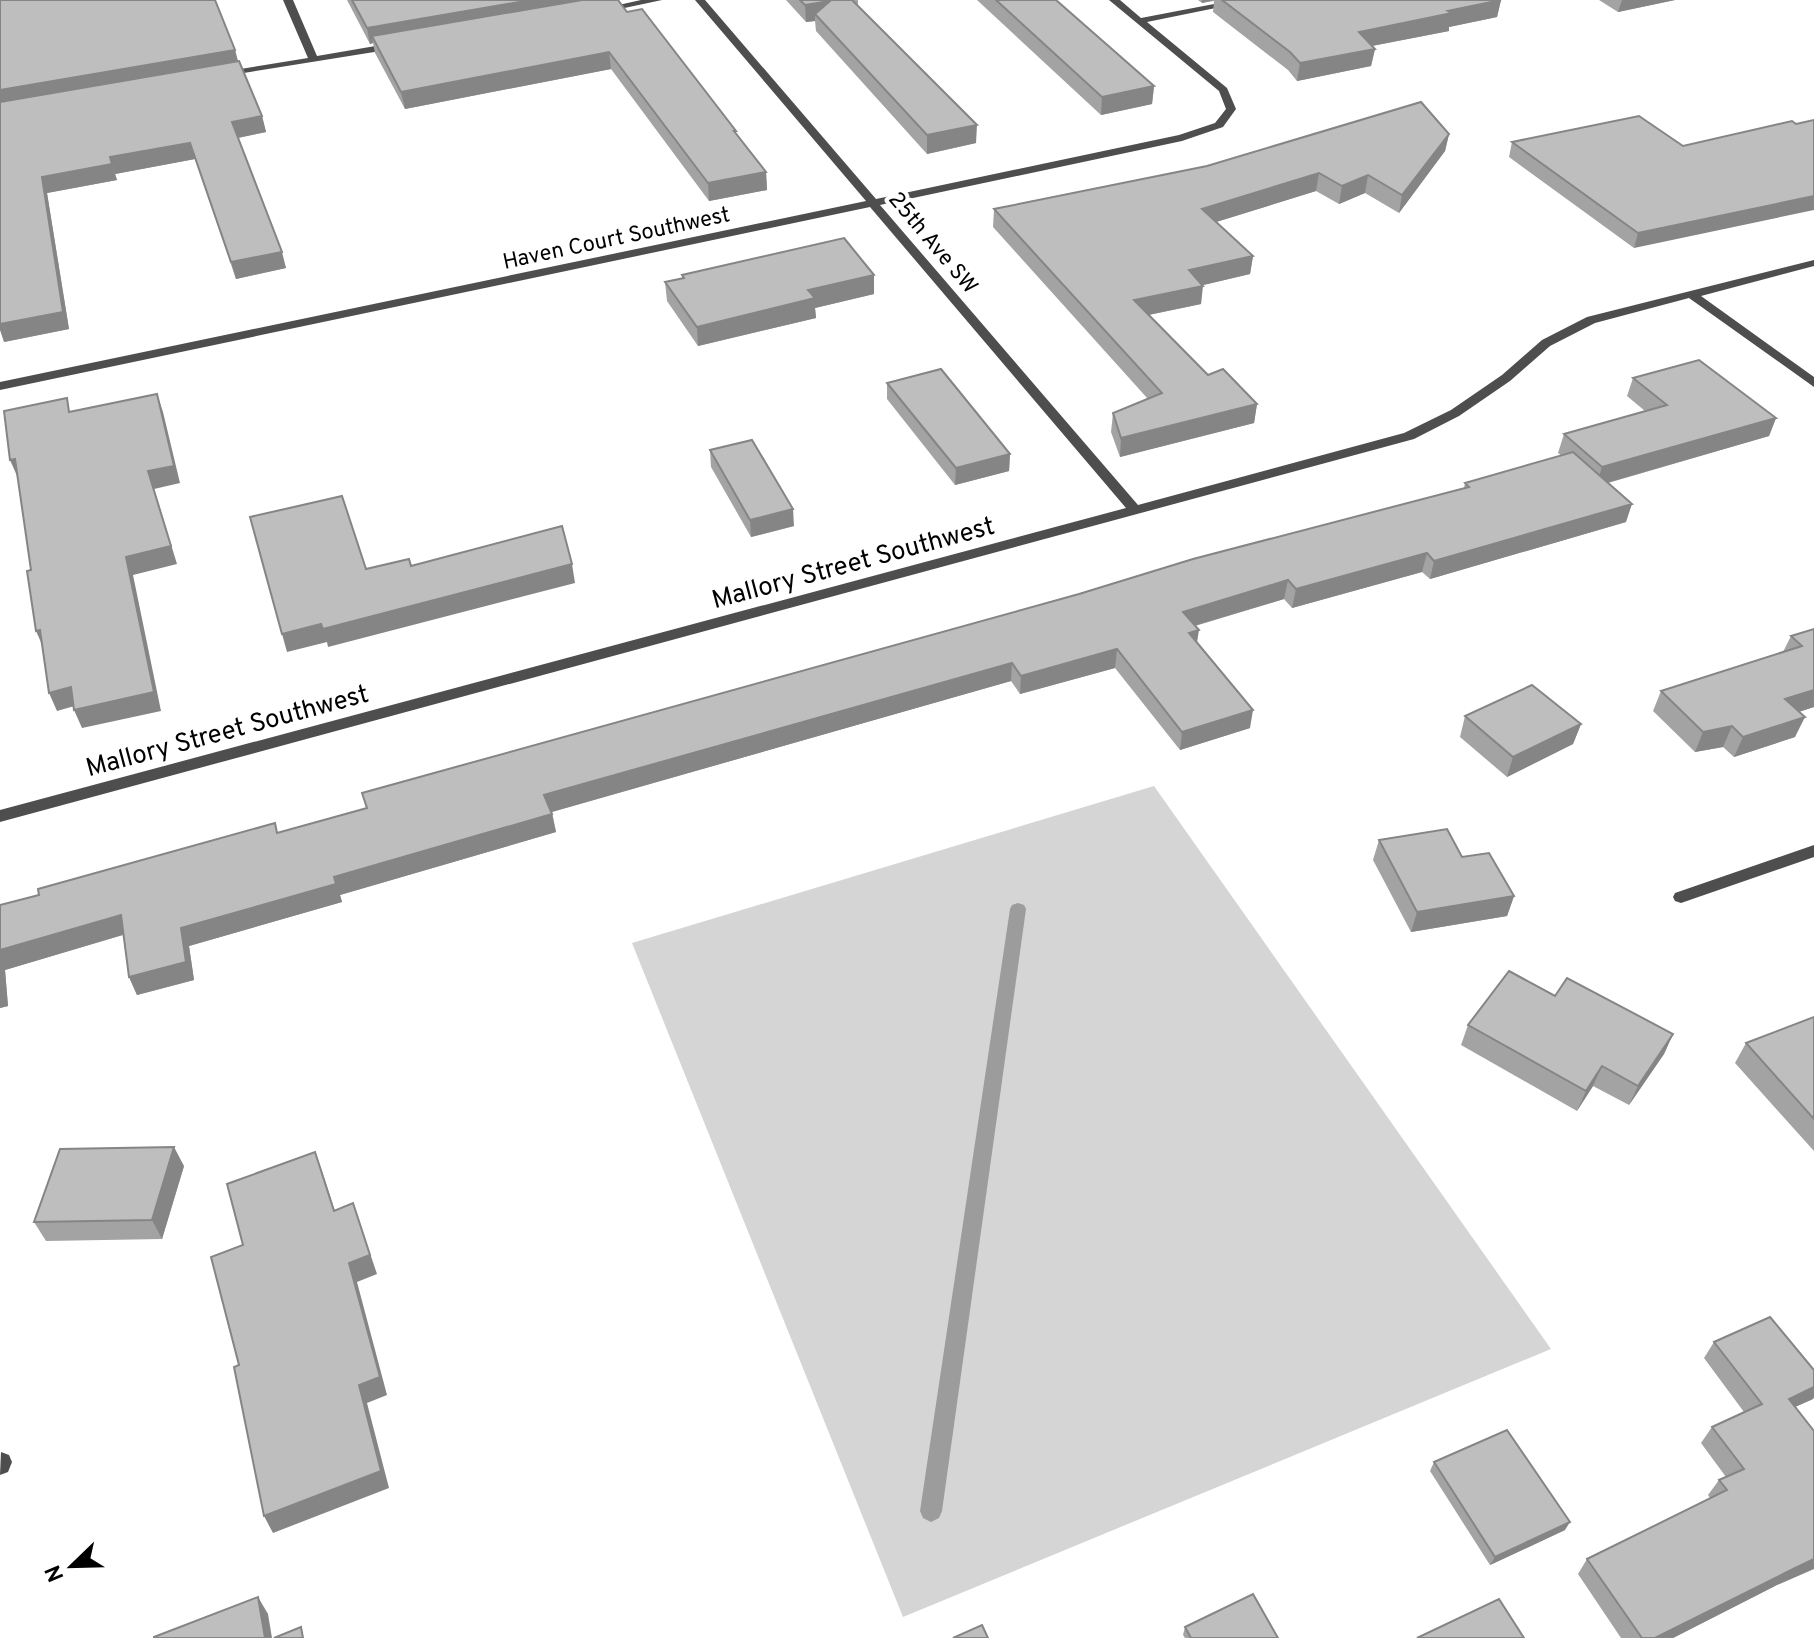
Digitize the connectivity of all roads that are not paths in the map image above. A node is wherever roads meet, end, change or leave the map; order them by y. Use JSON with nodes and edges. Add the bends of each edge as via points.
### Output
{"nodes":[{"id":1,"x":288,"y":0,"type":"edge"},
{"id":2,"x":657,"y":0,"type":"edge"},
{"id":3,"x":700,"y":0,"type":"edge"},
{"id":4,"x":1114,"y":0,"type":"edge"},
{"id":5,"x":1250,"y":0,"type":"edge"},
{"id":6,"x":594,"y":11,"type":"edge"},
{"id":7,"x":1139,"y":21,"type":"junction"},
{"id":8,"x":407,"y":43,"type":"edge"},
{"id":9,"x":313,"y":59,"type":"junction"},
{"id":10,"x":211,"y":77,"type":"edge"},
{"id":11,"x":874,"y":203,"type":"junction"},
{"id":12,"x":1814,"y":263,"type":"edge"},
{"id":13,"x":1691,"y":294,"type":"junction"},
{"id":14,"x":1814,"y":383,"type":"edge"},
{"id":15,"x":0,"y":386,"type":"edge"},
{"id":16,"x":1136,"y":511,"type":"junction"},
{"id":17,"x":0,"y":816,"type":"edge"},
{"id":18,"x":1814,"y":851,"type":"edge"},
{"id":19,"x":1681,"y":897,"type":"dead end"}],
"edges":[{"from":1,"to":9,"type":"street"},
{"from":2,"to":6,"type":"street"},
{"from":3,"to":11,"type":"street","name":"25th Ave SW"},
{"from":4,"to":7,"type":"street"},
{"from":5,"to":7,"type":"street"},
{"from":7,"to":11,"type":"street","name":"Haven Court Southwest","via":[[1223,90],[1231,109],[1219,125],[1182,138]]},
{"from":8,"to":9,"type":"street"},
{"from":9,"to":10,"type":"street"},
{"from":11,"to":15,"type":"street","name":"Haven Court Southwest"},
{"from":11,"to":16,"type":"street","name":"25th Ave SW"},
{"from":12,"to":13,"type":"street","name":"Mallory Street Southwest"},
{"from":13,"to":14,"type":"street"},
{"from":13,"to":16,"type":"street","name":"Mallory Street Southwest","via":[[1591,320],[1546,343],[1455,413],[1409,436]]},
{"from":16,"to":17,"type":"street","name":"Mallory Street Southwest"},
{"from":18,"to":19,"type":"street"}]}
